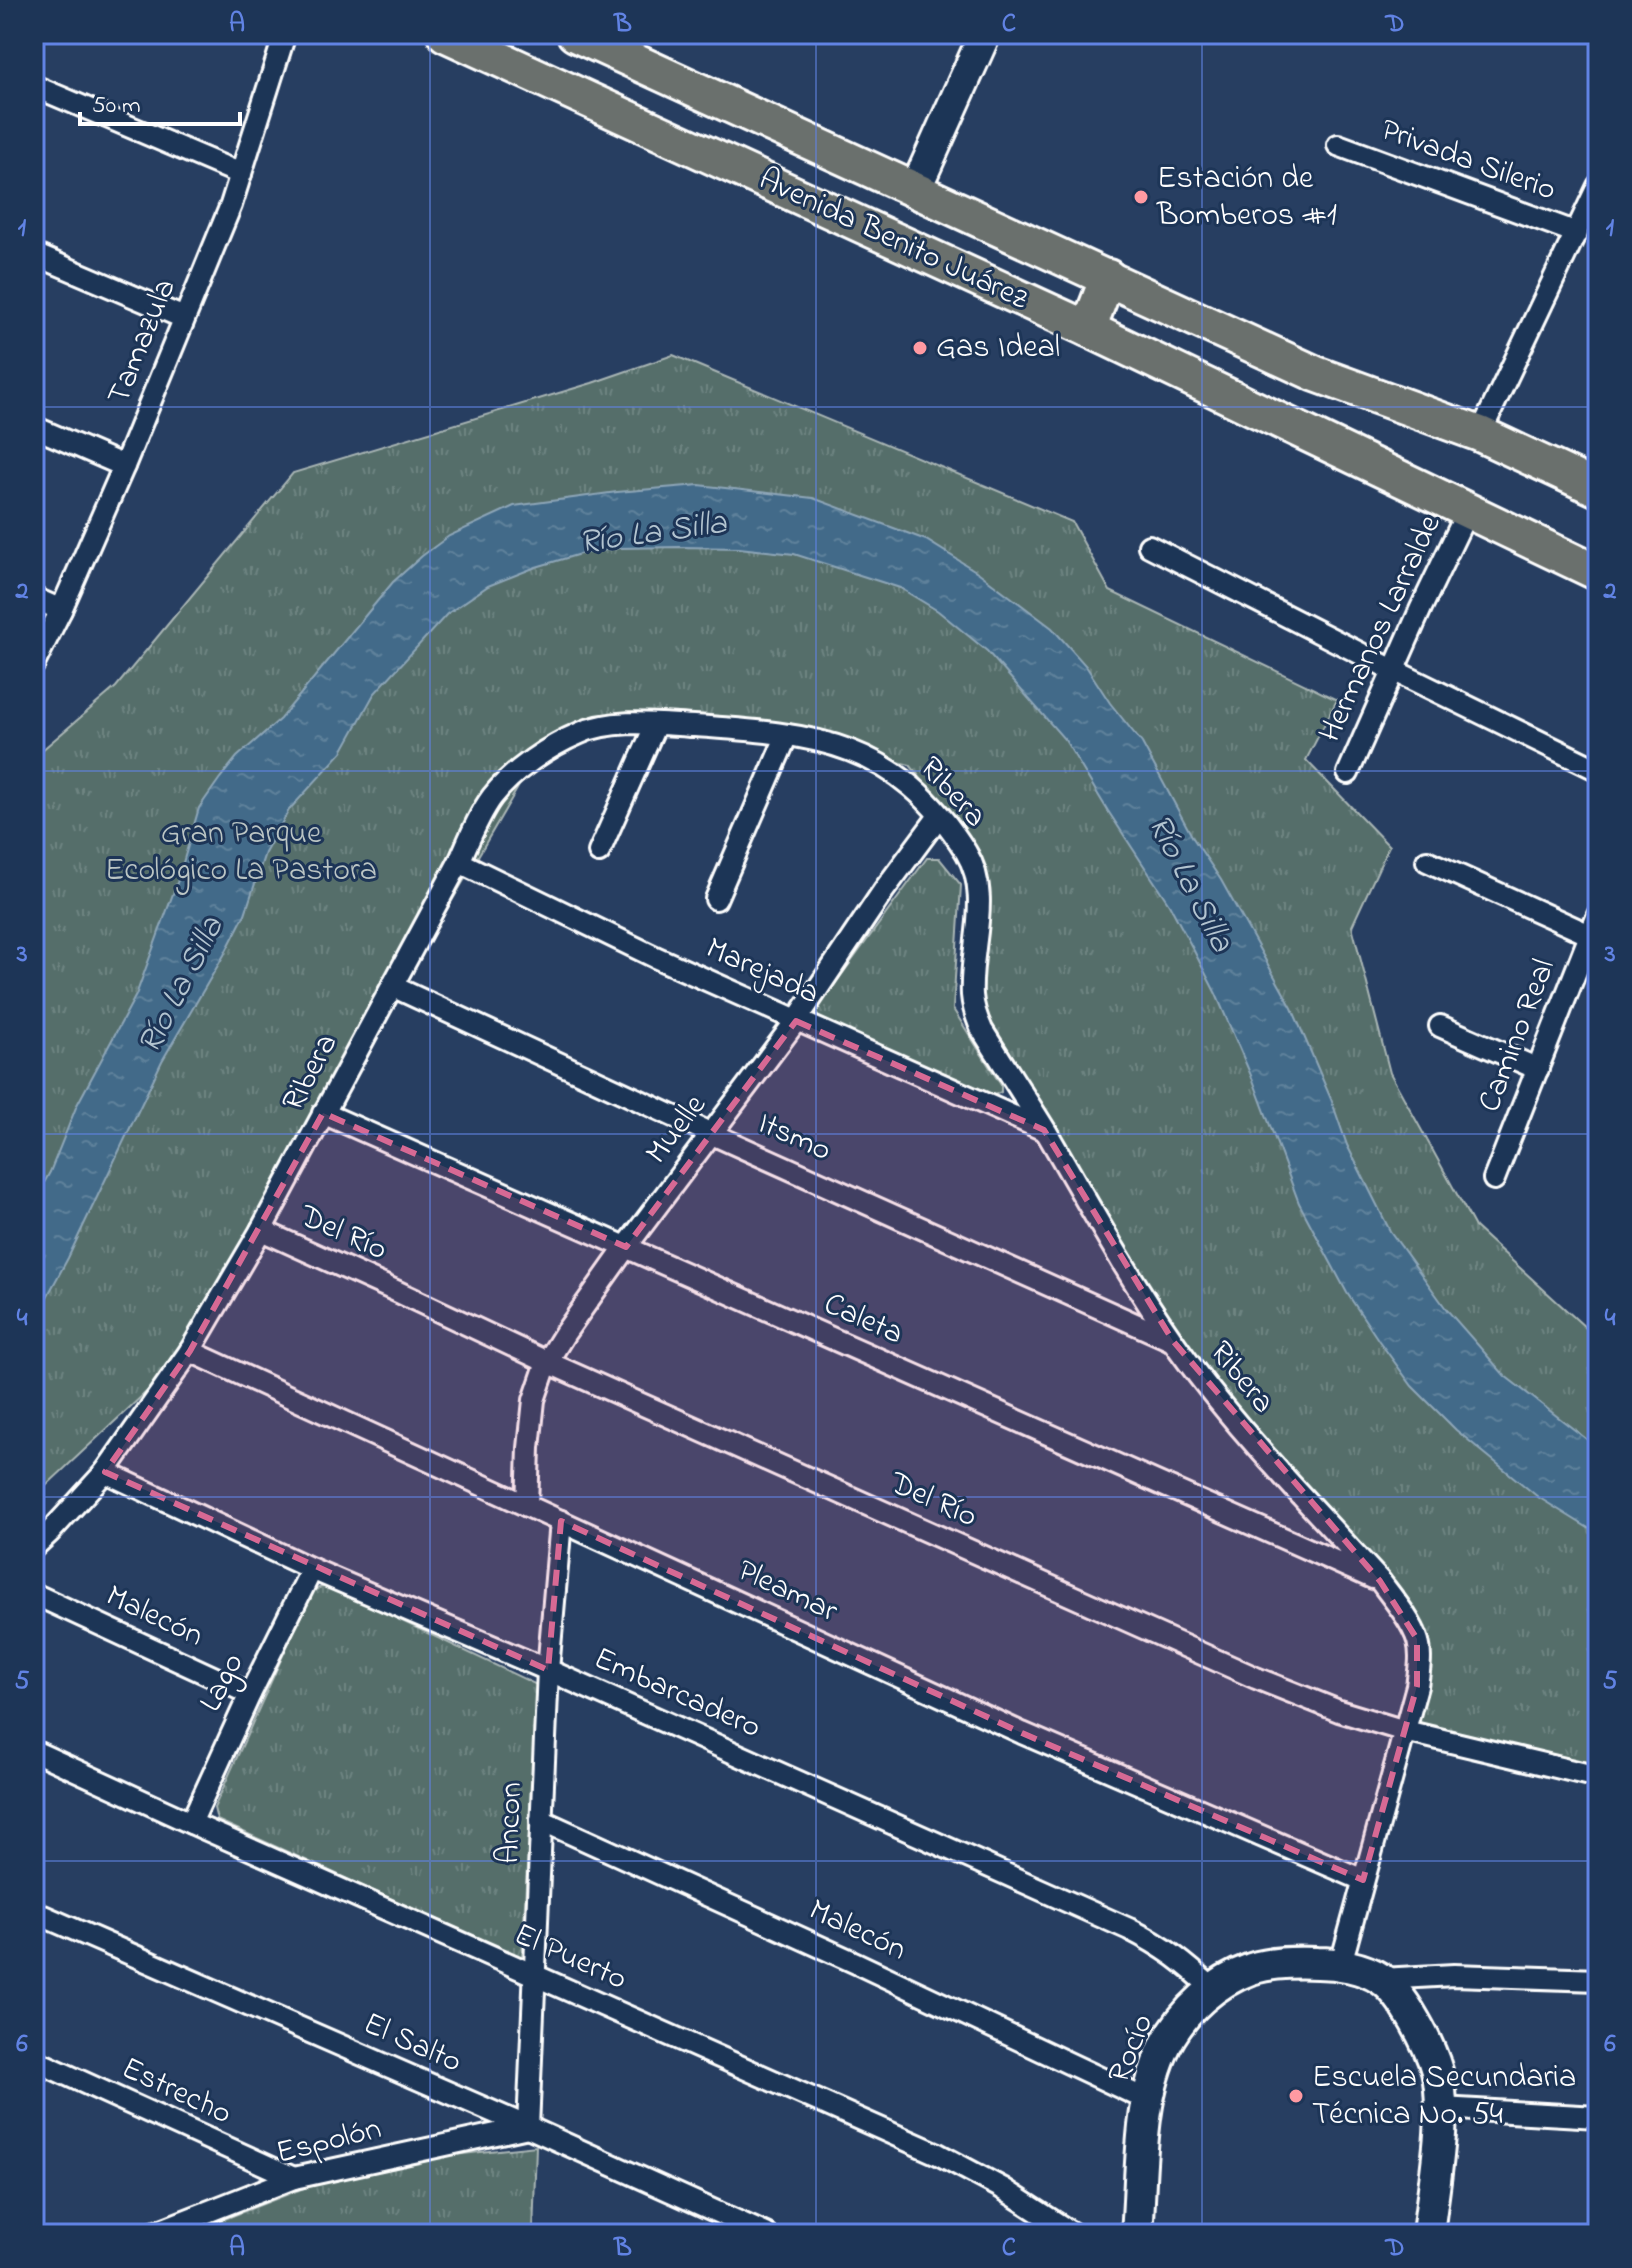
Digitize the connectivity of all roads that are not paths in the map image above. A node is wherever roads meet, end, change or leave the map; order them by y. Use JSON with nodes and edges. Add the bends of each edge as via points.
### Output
{"nodes":[{"id":1,"x":285,"y":34,"type":"edge"},
{"id":2,"x":445,"y":34,"type":"edge"},
{"id":3,"x":575,"y":34,"type":"edge"},
{"id":4,"x":985,"y":34,"type":"edge"},
{"id":5,"x":34,"y":86,"type":"edge"},
{"id":6,"x":1338,"y":145,"type":"dead end"},
{"id":7,"x":241,"y":174,"type":"junction"},
{"id":8,"x":1598,"y":186,"type":"edge"},
{"id":9,"x":915,"y":190,"type":"junction"},
{"id":10,"x":1577,"y":233,"type":"junction"},
{"id":11,"x":34,"y":254,"type":"edge"},
{"id":12,"x":1108,"y":277,"type":"junction"},
{"id":13,"x":184,"y":318,"type":"junction"},
{"id":14,"x":1088,"y":329,"type":"junction"},
{"id":15,"x":34,"y":427,"type":"edge"},
{"id":16,"x":1480,"y":434,"type":"junction"},
{"id":17,"x":124,"y":466,"type":"junction"},
{"id":18,"x":1598,"y":489,"type":"edge"},
{"id":19,"x":1468,"y":510,"type":"junction"},
{"id":20,"x":1149,"y":546,"type":"dead end"},
{"id":21,"x":1598,"y":573,"type":"edge"},
{"id":22,"x":34,"y":598,"type":"edge"},
{"id":23,"x":61,"y":610,"type":"junction"},
{"id":24,"x":34,"y":664,"type":"edge"},
{"id":25,"x":1393,"y":670,"type":"junction"},
{"id":26,"x":656,"y":724,"type":"junction"},
{"id":27,"x":787,"y":735,"type":"junction"},
{"id":28,"x":1598,"y":770,"type":"edge"},
{"id":29,"x":1348,"y":773,"type":"dead end"},
{"id":30,"x":939,"y":816,"type":"junction"},
{"id":31,"x":599,"y":852,"type":"dead end"},
{"id":32,"x":1427,"y":861,"type":"dead end"},
{"id":33,"x":459,"y":862,"type":"junction"},
{"id":34,"x":716,"y":899,"type":"dead end"},
{"id":35,"x":1594,"y":925,"type":"edge"},
{"id":36,"x":392,"y":986,"type":"junction"},
{"id":37,"x":796,"y":1021,"type":"junction"},
{"id":38,"x":1440,"y":1026,"type":"dead end"},
{"id":39,"x":1538,"y":1069,"type":"junction"},
{"id":40,"x":323,"y":1113,"type":"junction"},
{"id":41,"x":1044,"y":1130,"type":"junction"},
{"id":42,"x":712,"y":1134,"type":"junction"},
{"id":43,"x":1494,"y":1179,"type":"dead end"},
{"id":44,"x":261,"y":1230,"type":"junction"},
{"id":45,"x":626,"y":1247,"type":"junction"},
{"id":46,"x":1173,"y":1341,"type":"junction"},
{"id":47,"x":190,"y":1351,"type":"junction"},
{"id":48,"x":547,"y":1362,"type":"junction"},
{"id":49,"x":105,"y":1472,"type":"junction"},
{"id":50,"x":527,"y":1506,"type":"junction"},
{"id":51,"x":561,"y":1521,"type":"junction"},
{"id":52,"x":34,"y":1547,"type":"edge"},
{"id":53,"x":312,"y":1569,"type":"junction"},
{"id":54,"x":1380,"y":1581,"type":"junction"},
{"id":55,"x":34,"y":1594,"type":"edge"},
{"id":56,"x":548,"y":1670,"type":"junction"},
{"id":57,"x":250,"y":1694,"type":"junction"},
{"id":58,"x":1405,"y":1731,"type":"junction"},
{"id":59,"x":34,"y":1751,"type":"edge"},
{"id":60,"x":1598,"y":1777,"type":"edge"},
{"id":61,"x":541,"y":1820,"type":"junction"},
{"id":62,"x":191,"y":1823,"type":"junction"},
{"id":63,"x":1363,"y":1880,"type":"junction"},
{"id":64,"x":34,"y":1912,"type":"edge"},
{"id":65,"x":1341,"y":1963,"type":"junction"},
{"id":66,"x":536,"y":1975,"type":"junction"},
{"id":67,"x":1381,"y":1979,"type":"junction"},
{"id":68,"x":1598,"y":1980,"type":"edge"},
{"id":69,"x":1213,"y":1989,"type":"junction"},
{"id":70,"x":34,"y":2060,"type":"edge"},
{"id":71,"x":1147,"y":2100,"type":"junction"},
{"id":72,"x":1441,"y":2108,"type":"junction"},
{"id":73,"x":1598,"y":2117,"type":"edge"},
{"id":74,"x":528,"y":2127,"type":"junction"},
{"id":75,"x":294,"y":2178,"type":"junction"},
{"id":76,"x":151,"y":2234,"type":"edge"},
{"id":77,"x":766,"y":2234,"type":"edge"},
{"id":78,"x":1073,"y":2234,"type":"edge"},
{"id":79,"x":1137,"y":2234,"type":"edge"},
{"id":80,"x":1428,"y":2234,"type":"edge"}],
"edges":[{"from":1,"to":7,"type":"street","name":"Tamazula"},
{"from":2,"to":14,"type":"main road","name":"Avenida Benito Juárez"},
{"from":3,"to":9,"type":"main road","name":"Avenida Benito Juárez"},
{"from":4,"to":9,"type":"street"},
{"from":5,"to":7,"type":"street"},
{"from":6,"to":10,"type":"street","name":"Privada Silerio"},
{"from":7,"to":13,"type":"street","name":"Tamazula"},
{"from":8,"to":10,"type":"street"},
{"from":9,"to":12,"type":"main road","name":"Avenida Benito Juárez"},
{"from":10,"to":16,"type":"street"},
{"from":11,"to":13,"type":"street"},
{"from":12,"to":14,"type":"main road"},
{"from":12,"to":16,"type":"main road","name":"Avenida Benito Juárez","via":[[1316,374]]},
{"from":13,"to":17,"type":"street","name":"Tamazula"},
{"from":14,"to":19,"type":"main road","name":"Avenida Benito Juárez"},
{"from":15,"to":17,"type":"street"},
{"from":16,"to":18,"type":"main road","name":"Avenida Benito Juárez"},
{"from":17,"to":23,"type":"street","name":"Tamazula"},
{"from":19,"to":21,"type":"main road","name":"Avenida Benito Juárez"},
{"from":19,"to":25,"type":"street","name":"Hermanos Larralde"},
{"from":20,"to":25,"type":"street"},
{"from":22,"to":23,"type":"street"},
{"from":23,"to":24,"type":"street","name":"Tamazula"},
{"from":25,"to":28,"type":"street"},
{"from":25,"to":29,"type":"street","name":"Hermanos Larralde"},
{"from":26,"to":27,"type":"street","name":"Ribera"},
{"from":26,"to":31,"type":"street"},
{"from":26,"to":33,"type":"street","name":"Ribera","via":[[583,731],[534,760],[494,795]]},
{"from":27,"to":30,"type":"street","name":"Ribera","via":[[827,743],[884,765]]},
{"from":27,"to":34,"type":"street"},
{"from":30,"to":37,"type":"street","name":"Muelle"},
{"from":30,"to":41,"type":"street","name":"Ribera","via":[[966,852],[979,889],[972,981],[975,1014]]},
{"from":32,"to":35,"type":"street"},
{"from":33,"to":36,"type":"street","name":"Ribera"},
{"from":33,"to":37,"type":"street","name":"Marejada"},
{"from":35,"to":39,"type":"street","name":"Camino Real"},
{"from":36,"to":40,"type":"street","name":"Ribera"},
{"from":36,"to":42,"type":"street","name":"Itsmo"},
{"from":37,"to":41,"type":"street","name":"Marejada"},
{"from":37,"to":42,"type":"street","name":"Muelle"},
{"from":38,"to":39,"type":"street"},
{"from":39,"to":43,"type":"street","name":"Camino Real"},
{"from":40,"to":44,"type":"street","name":"Ribera"},
{"from":40,"to":45,"type":"street","name":"Caleta"},
{"from":41,"to":46,"type":"street","name":"Ribera"},
{"from":42,"to":45,"type":"street","name":"Muelle"},
{"from":42,"to":46,"type":"street","name":"Itsmo"},
{"from":44,"to":47,"type":"street","name":"Ribera"},
{"from":44,"to":48,"type":"street","name":"Del Río"},
{"from":45,"to":48,"type":"street","name":"Muelle"},
{"from":45,"to":54,"type":"street","name":"Caleta"},
{"from":46,"to":54,"type":"street","name":"Ribera","via":[[1243,1429]]},
{"from":47,"to":49,"type":"street","name":"Ribera"},
{"from":47,"to":50,"type":"street","name":"Pleamar"},
{"from":48,"to":50,"type":"street","name":"Muelle","via":[[534,1400]]},
{"from":48,"to":58,"type":"street","name":"Del Río","via":[[1256,1678]]},
{"from":49,"to":52,"type":"street","name":"Ribera"},
{"from":49,"to":53,"type":"street","name":"Embarcadero"},
{"from":50,"to":51,"type":"street","name":"Pleamar"},
{"from":51,"to":56,"type":"street","name":"Ancon"},
{"from":51,"to":63,"type":"street","name":"Pleamar","via":[[1022,1733]]},
{"from":53,"to":56,"type":"street","name":"Embarcadero"},
{"from":53,"to":57,"type":"street","name":"Lago"},
{"from":54,"to":58,"type":"street","name":"Ribera","via":[[1417,1639],[1421,1663]]},
{"from":55,"to":57,"type":"street","name":"Malecón"},
{"from":56,"to":61,"type":"street","name":"Ancon"},
{"from":56,"to":69,"type":"street","name":"Embarcadero","via":[[1129,1929],[1182,1960]]},
{"from":57,"to":62,"type":"street","name":"Lago"},
{"from":58,"to":60,"type":"street","name":"Del Río"},
{"from":58,"to":63,"type":"street","name":"Ribera"},
{"from":59,"to":62,"type":"street","name":"El Puerto"},
{"from":61,"to":66,"type":"street","name":"Ancon"},
{"from":61,"to":71,"type":"street","name":"Malecón"},
{"from":62,"to":66,"type":"street","name":"El Puerto"},
{"from":63,"to":65,"type":"street","name":"Ribera"},
{"from":64,"to":74,"type":"street","name":"El Salto"},
{"from":65,"to":67,"type":"street"},
{"from":65,"to":69,"type":"street","name":"Rocío","via":[[1288,1962],[1251,1969]]},
{"from":66,"to":74,"type":"street","name":"Ancon"},
{"from":66,"to":78,"type":"street","name":"El Puerto","via":[[938,2154]]},
{"from":67,"to":68,"type":"street","via":[[1454,1975]]},
{"from":67,"to":72,"type":"street","via":[[1421,2032],[1437,2071]]},
{"from":69,"to":71,"type":"street","name":"Rocío","via":[[1190,2008],[1167,2042]]},
{"from":70,"to":75,"type":"street","name":"Estrecho"},
{"from":71,"to":79,"type":"street","name":"Rocío"},
{"from":72,"to":73,"type":"street"},
{"from":72,"to":80,"type":"street"},
{"from":74,"to":75,"type":"street","name":"Espolón"},
{"from":74,"to":77,"type":"street","name":"El Salto"},
{"from":75,"to":76,"type":"street","name":"Espolón"}]}
